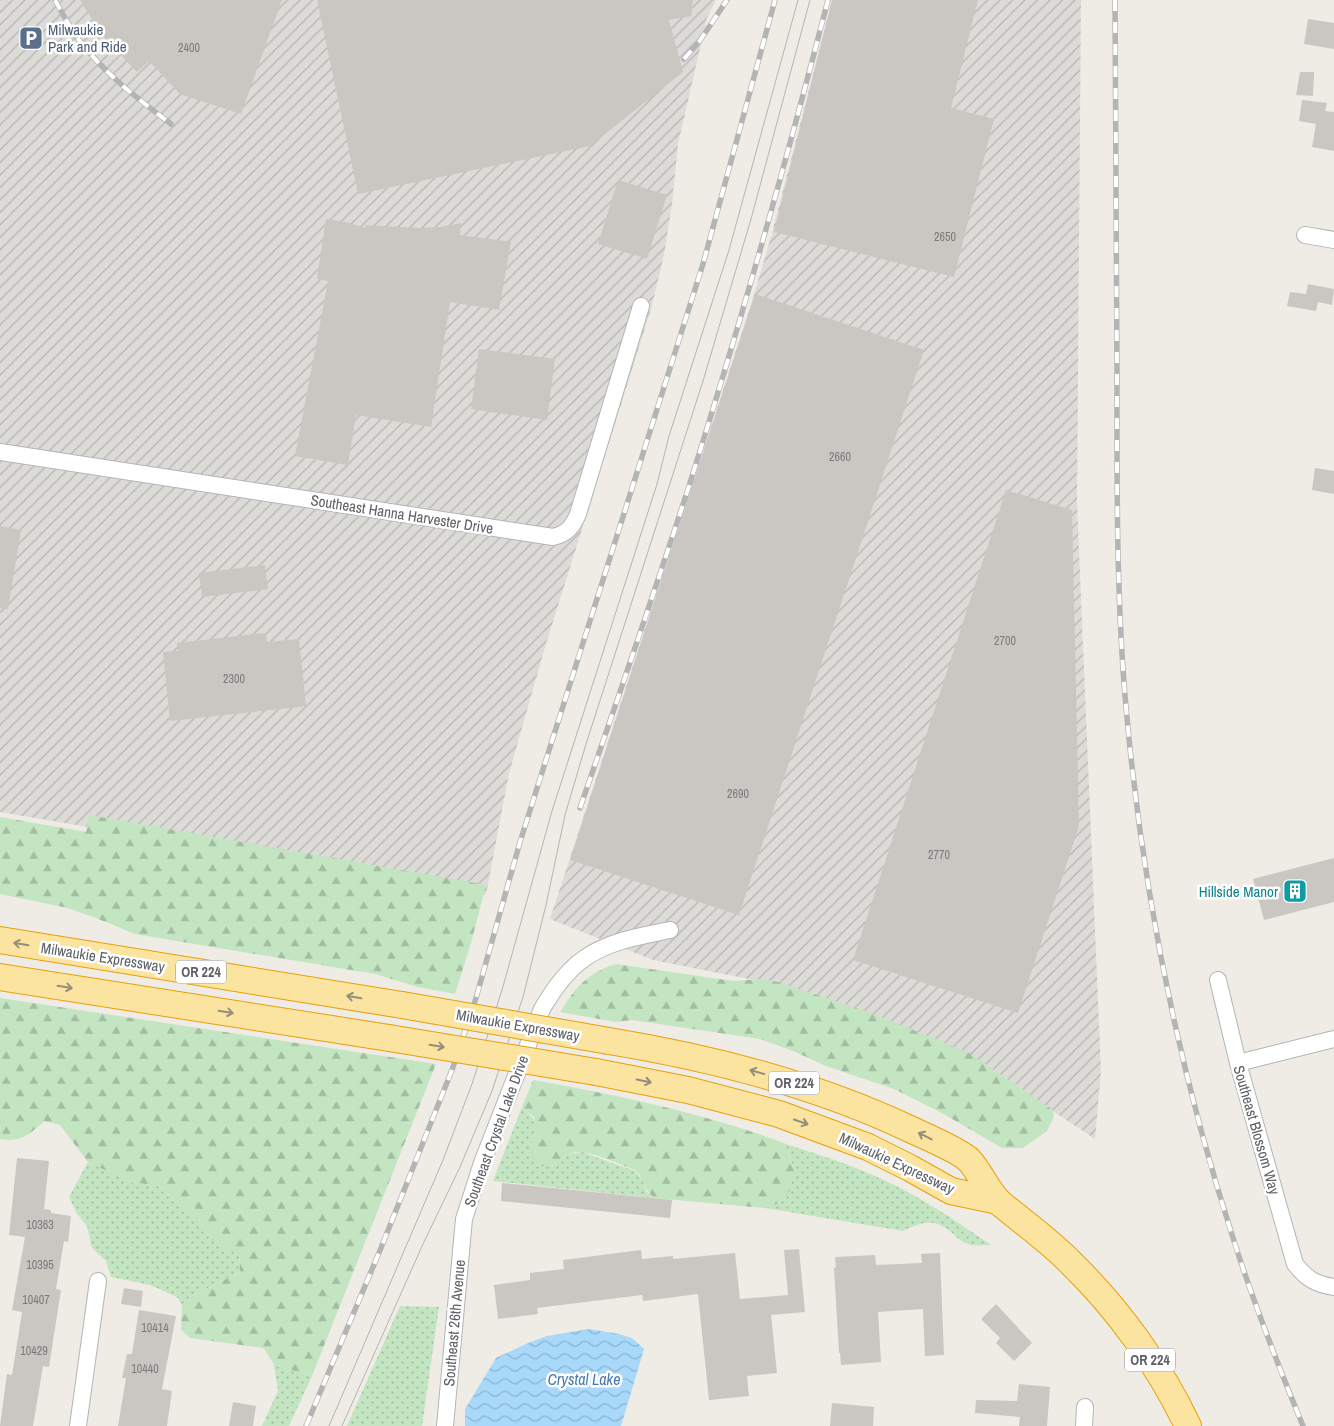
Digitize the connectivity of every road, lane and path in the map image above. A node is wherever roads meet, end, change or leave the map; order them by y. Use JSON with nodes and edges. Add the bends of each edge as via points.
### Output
{"nodes":[{"id":1,"x":1305,"y":235,"type":"dead end"},
{"id":2,"x":1334,"y":240,"type":"edge"},
{"id":3,"x":641,"y":306,"type":"dead end"},
{"id":4,"x":0,"y":452,"type":"edge"},
{"id":5,"x":670,"y":930,"type":"dead end"},
{"id":6,"x":0,"y":940,"type":"edge"},
{"id":7,"x":0,"y":977,"type":"edge"},
{"id":8,"x":1218,"y":980,"type":"dead end"},
{"id":9,"x":1334,"y":1039,"type":"edge"},
{"id":10,"x":1238,"y":1063,"type":"junction"},
{"id":11,"x":998,"y":1201,"type":"junction"},
{"id":12,"x":464,"y":1219,"type":"joint"},
{"id":13,"x":98,"y":1281,"type":"dead end"},
{"id":14,"x":1334,"y":1287,"type":"edge"},
{"id":15,"x":1085,"y":1407,"type":"dead end"},
{"id":16,"x":78,"y":1426,"type":"edge"},
{"id":17,"x":445,"y":1426,"type":"edge"},
{"id":18,"x":1084,"y":1426,"type":"edge"},
{"id":19,"x":1188,"y":1426,"type":"edge"}],
"edges":[{"from":1,"to":2,"type":"street"},
{"from":3,"to":4,"type":"street","name":"Southeast Hanna Harvester Drive","via":[[578,514],[573,525],[560,536]]},
{"from":5,"to":12,"type":"street","name":"Southeast Crystal Lake Drive","via":[[598,950],[573,968],[552,993],[542,1008],[482,1163]]},
{"from":11,"to":6,"type":"highway","name":"Milwaukie Expressway","number":"OR 224","one_way":true,"bridge":true,"via":[[968,1160],[927,1137],[840,1098],[749,1070],[655,1048],[402,1004]]},
{"from":7,"to":11,"type":"highway","name":"Milwaukie Expressway","number":"OR 224","one_way":true,"bridge":true,"via":[[389,1038],[688,1090],[779,1114],[868,1148],[951,1191]]},
{"from":8,"to":10,"type":"street","name":"Southeast Blossom Way"},
{"from":9,"to":10,"type":"street"},
{"from":10,"to":14,"type":"street","name":"Southeast Blossom Way","via":[[1295,1264],[1305,1276]]},
{"from":11,"to":19,"type":"highway","name":"Milwaukie Expressway","number":"OR 224","via":[[1073,1264],[1105,1299],[1159,1373]]},
{"from":12,"to":17,"type":"street","name":"Southeast 26th Avenue"},
{"from":13,"to":16,"type":"street"},
{"from":15,"to":18,"type":"street"}]}
